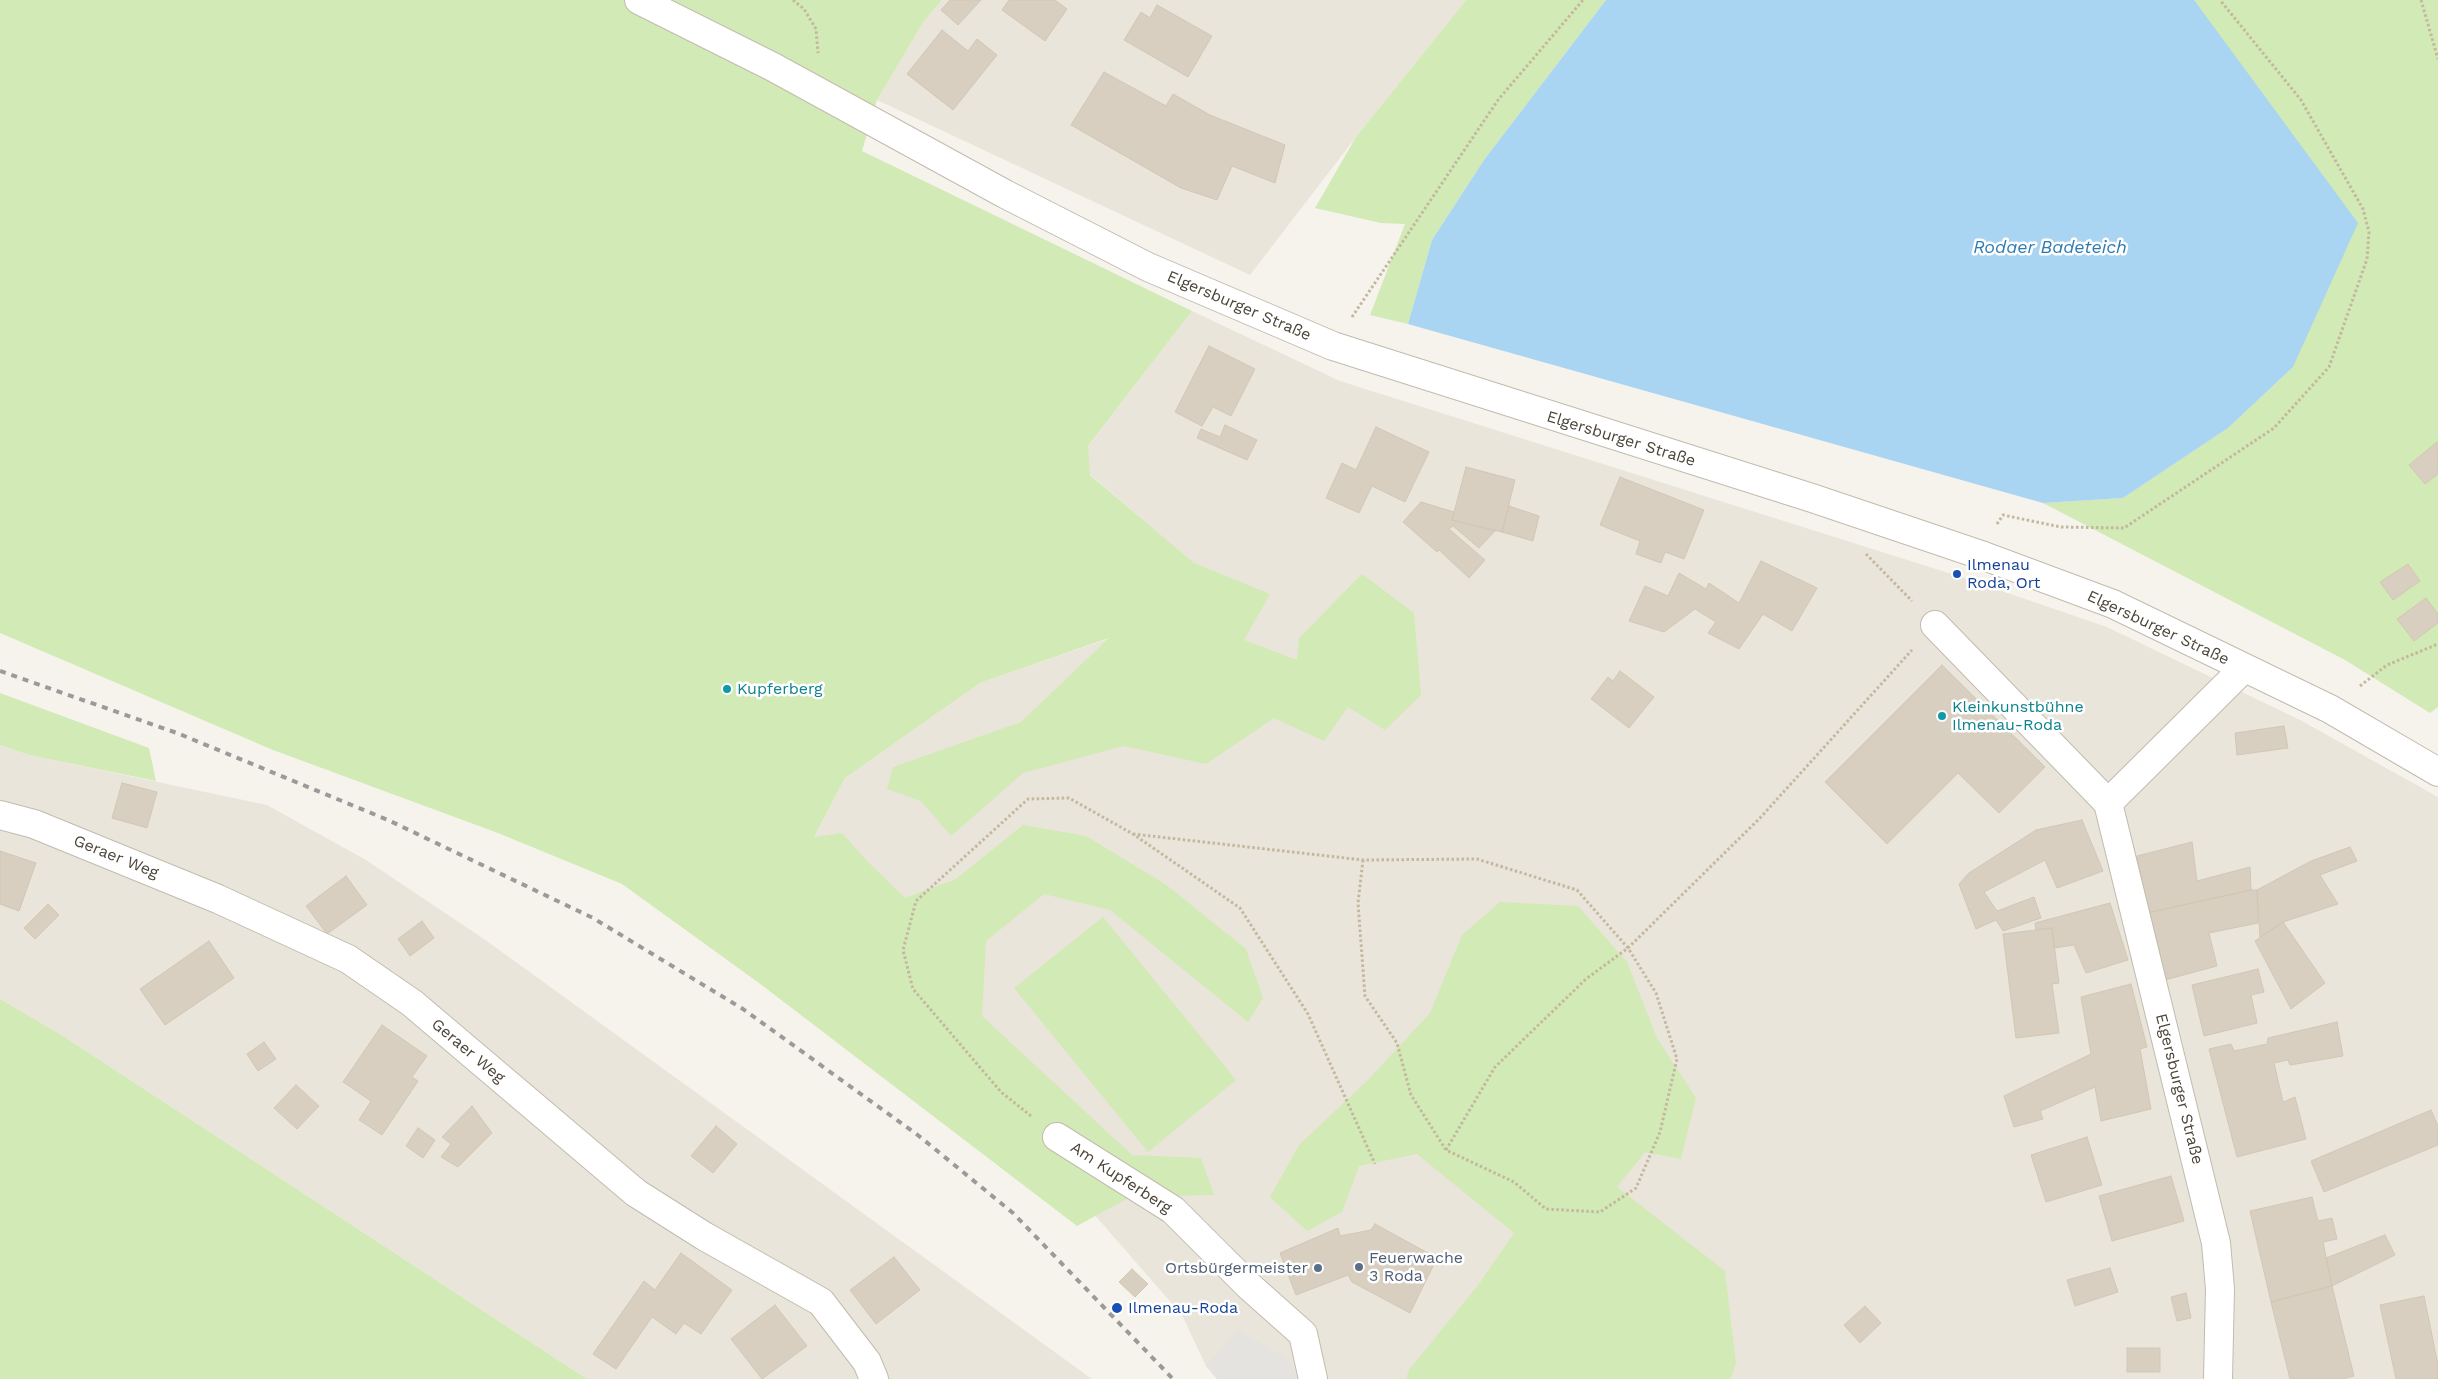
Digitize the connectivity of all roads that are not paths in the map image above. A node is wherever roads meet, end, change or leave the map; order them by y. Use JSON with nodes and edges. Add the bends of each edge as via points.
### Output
{"nodes":[{"id":1,"x":639,"y":0,"type":"edge"},
{"id":2,"x":1935,"y":625,"type":"road end"},
{"id":3,"x":2244,"y":668,"type":"junction"},
{"id":4,"x":2438,"y":772,"type":"edge"},
{"id":5,"x":2108,"y":803,"type":"junction"},
{"id":6,"x":0,"y":816,"type":"edge"},
{"id":7,"x":1057,"y":1137,"type":"road end"},
{"id":8,"x":874,"y":1379,"type":"edge"},
{"id":9,"x":1313,"y":1379,"type":"edge"},
{"id":10,"x":2218,"y":1379,"type":"edge"}],
"edges":[{"from":1,"to":3,"type":"street","name":"Elgersburger Straße","via":[[1148,268],[1333,346],[1984,556],[2113,604]]},
{"from":2,"to":5,"type":"street"},
{"from":3,"to":4,"type":"street","name":"Elgersburger Straße","via":[[2330,709]]},
{"from":3,"to":5,"type":"street","name":"Elgersburger Straße"},
{"from":5,"to":10,"type":"street","name":"Elgersburger Straße","via":[[2216,1243],[2220,1289]]},
{"from":6,"to":8,"type":"street","name":"Geraer Weg","via":[[34,824],[218,899],[348,959],[412,1003],[636,1193],[704,1236],[821,1302],[867,1362]]},
{"from":7,"to":9,"type":"street","name":"Am Kupferberg","via":[[1173,1210],[1249,1286],[1303,1334]]}]}
